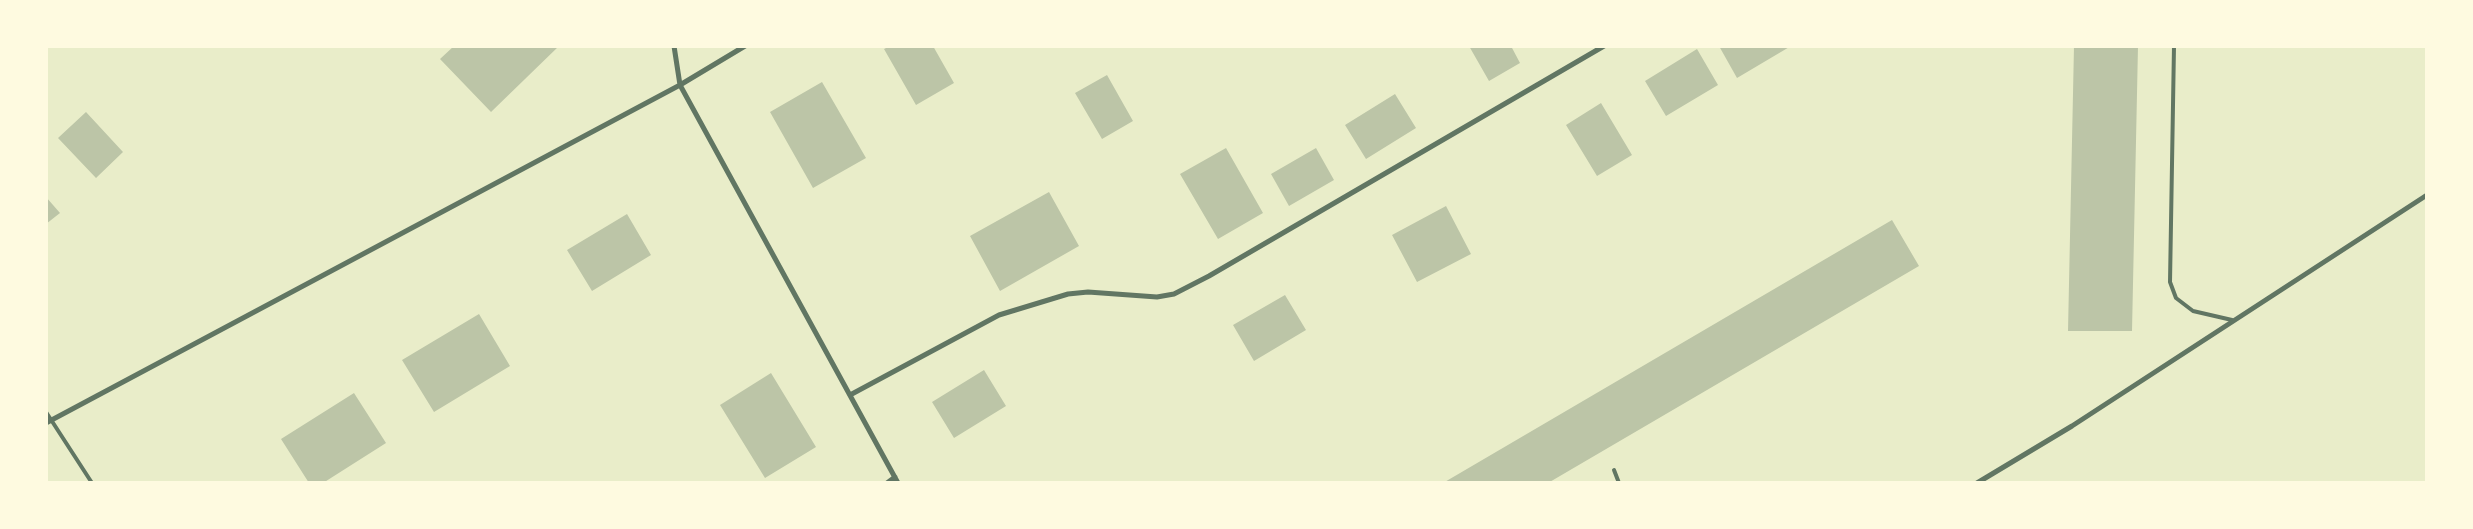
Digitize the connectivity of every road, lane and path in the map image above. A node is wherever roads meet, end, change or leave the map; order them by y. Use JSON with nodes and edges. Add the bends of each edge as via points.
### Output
{"nodes":[{"id":1,"x":674,"y":46,"type":"edge"},
{"id":2,"x":745,"y":46,"type":"edge"},
{"id":3,"x":1604,"y":46,"type":"edge"},
{"id":4,"x":2174,"y":46,"type":"edge"},
{"id":5,"x":680,"y":85,"type":"junction"},
{"id":6,"x":2427,"y":195,"type":"edge"},
{"id":7,"x":2232,"y":320,"type":"junction"},
{"id":8,"x":850,"y":395,"type":"junction"},
{"id":9,"x":46,"y":412,"type":"edge"},
{"id":10,"x":48,"y":421,"type":"edge"},
{"id":11,"x":1614,"y":470,"type":"dead end"},
{"id":12,"x":895,"y":477,"type":"junction"},
{"id":13,"x":92,"y":483,"type":"edge"},
{"id":14,"x":887,"y":483,"type":"edge"},
{"id":15,"x":898,"y":483,"type":"edge"},
{"id":16,"x":1619,"y":483,"type":"edge"},
{"id":17,"x":1976,"y":483,"type":"edge"}],
"edges":[{"from":1,"to":5,"type":"street"},
{"from":2,"to":5,"type":"street"},
{"from":3,"to":8,"type":"street","via":[[1174,294],[1157,297],[1088,292],[1068,294],[999,315]]},
{"from":4,"to":7,"type":"lane","via":[[2170,282],[2176,298],[2194,311]]},
{"from":5,"to":8,"type":"street"},
{"from":5,"to":10,"type":"street"},
{"from":6,"to":7,"type":"street"},
{"from":7,"to":17,"type":"street","via":[[2072,426]]},
{"from":8,"to":12,"type":"street"},
{"from":9,"to":10,"type":"lane"},
{"from":10,"to":13,"type":"lane"},
{"from":11,"to":16,"type":"lane"},
{"from":12,"to":14,"type":"street"},
{"from":12,"to":15,"type":"street"}]}
